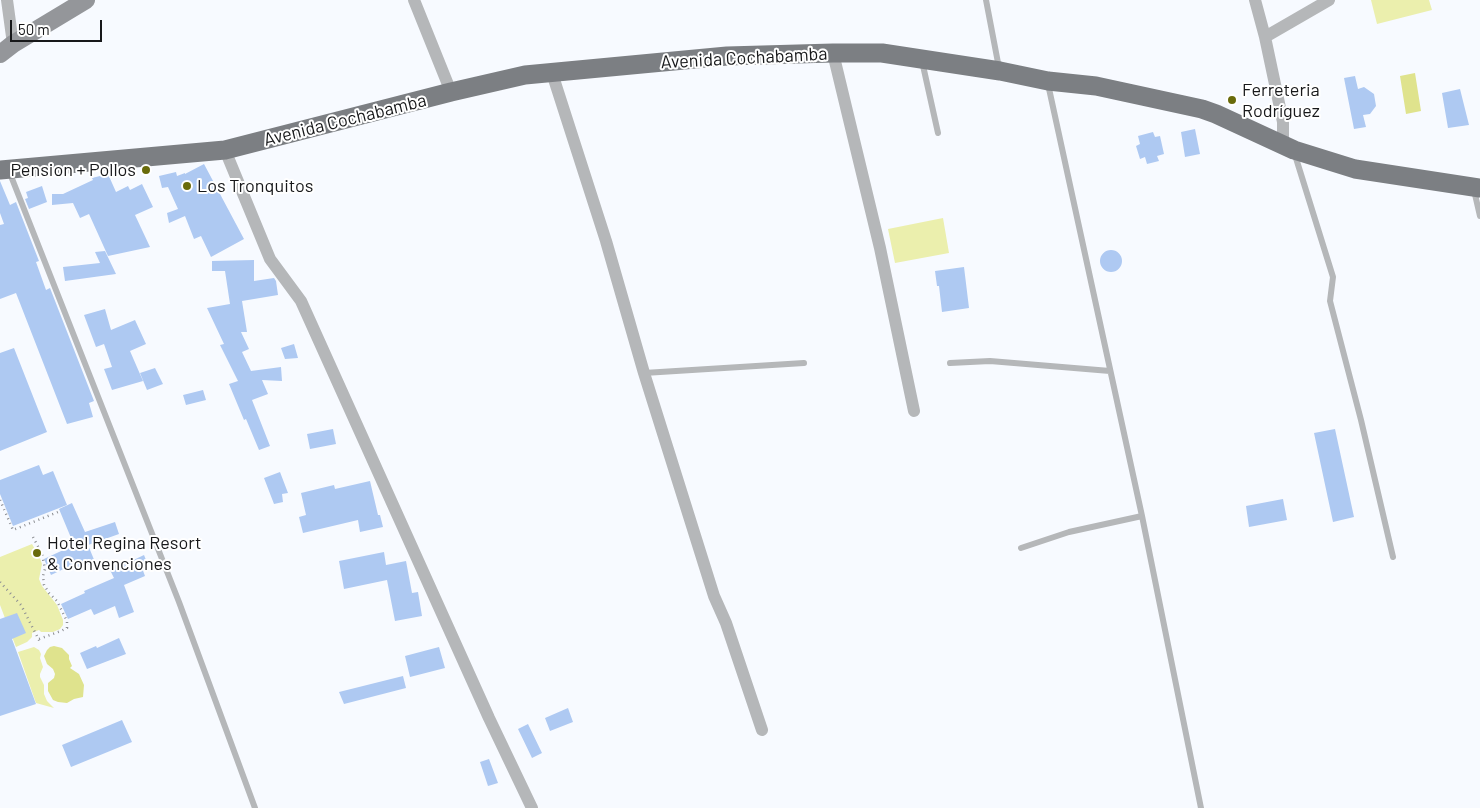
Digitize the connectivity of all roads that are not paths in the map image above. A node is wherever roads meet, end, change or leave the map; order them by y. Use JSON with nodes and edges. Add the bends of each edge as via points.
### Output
{"nodes":[{"id":1,"x":6,"y":0,"type":"edge"},
{"id":2,"x":86,"y":0,"type":"edge"},
{"id":3,"x":414,"y":0,"type":"edge"},
{"id":4,"x":986,"y":0,"type":"edge"},
{"id":5,"x":1254,"y":0,"type":"edge"},
{"id":6,"x":1328,"y":0,"type":"edge"},
{"id":7,"x":1265,"y":37,"type":"junction"},
{"id":8,"x":7,"y":49,"type":"edge"},
{"id":9,"x":833,"y":53,"type":"junction"},
{"id":10,"x":922,"y":60,"type":"junction"},
{"id":11,"x":1000,"y":71,"type":"junction"},
{"id":12,"x":552,"y":72,"type":"junction"},
{"id":13,"x":1048,"y":81,"type":"junction"},
{"id":14,"x":451,"y":92,"type":"junction"},
{"id":15,"x":938,"y":133,"type":"dead end"},
{"id":16,"x":1288,"y":148,"type":"junction"},
{"id":17,"x":225,"y":150,"type":"junction"},
{"id":18,"x":4,"y":170,"type":"edge"},
{"id":19,"x":1477,"y":187,"type":"edge"},
{"id":20,"x":1480,"y":216,"type":"edge"},
{"id":21,"x":804,"y":363,"type":"dead end"},
{"id":22,"x":950,"y":363,"type":"dead end"},
{"id":23,"x":1110,"y":371,"type":"junction"},
{"id":24,"x":644,"y":373,"type":"junction"},
{"id":25,"x":914,"y":411,"type":"dead end"},
{"id":26,"x":1142,"y":516,"type":"junction"},
{"id":27,"x":1021,"y":548,"type":"dead end"},
{"id":28,"x":1393,"y":558,"type":"dead end"},
{"id":29,"x":762,"y":730,"type":"dead end"},
{"id":30,"x":255,"y":808,"type":"edge"},
{"id":31,"x":532,"y":808,"type":"edge"},
{"id":32,"x":1202,"y":808,"type":"edge"}],
"edges":[{"from":1,"to":8,"type":"street"},
{"from":2,"to":8,"type":"street"},
{"from":3,"to":14,"type":"street"},
{"from":4,"to":11,"type":"lane"},
{"from":5,"to":7,"type":"street"},
{"from":6,"to":7,"type":"street"},
{"from":7,"to":16,"type":"street"},
{"from":9,"to":10,"type":"main road","name":"Avenida Cochabamba","via":[[882,53]]},
{"from":9,"to":12,"type":"main road","name":"Avenida Cochabamba","via":[[727,56]]},
{"from":9,"to":25,"type":"street","via":[[880,248]]},
{"from":10,"to":11,"type":"main road","name":"Avenida Cochabamba"},
{"from":10,"to":15,"type":"lane"},
{"from":11,"to":13,"type":"main road","name":"Avenida Cochabamba"},
{"from":12,"to":14,"type":"main road","name":"Avenida Cochabamba"},
{"from":12,"to":24,"type":"street"},
{"from":13,"to":16,"type":"main road","name":"Avenida Cochabamba","via":[[1096,86],[1202,109]]},
{"from":13,"to":23,"type":"lane"},
{"from":14,"to":17,"type":"main road","name":"Avenida Cochabamba"},
{"from":16,"to":19,"type":"main road","name":"Avenida Cochabamba","via":[[1355,169]]},
{"from":16,"to":28,"type":"lane","via":[[1332,277],[1330,301]]},
{"from":17,"to":18,"type":"main road","name":"Avenida Cochabamba"},
{"from":17,"to":31,"type":"street","via":[[270,259],[301,301]]},
{"from":18,"to":30,"type":"lane","via":[[179,602]]},
{"from":19,"to":20,"type":"lane"},
{"from":21,"to":24,"type":"lane"},
{"from":22,"to":23,"type":"lane","via":[[990,360]]},
{"from":23,"to":26,"type":"lane"},
{"from":24,"to":29,"type":"street","via":[[714,596]]},
{"from":26,"to":27,"type":"lane","via":[[1069,532]]},
{"from":26,"to":32,"type":"lane"}]}
